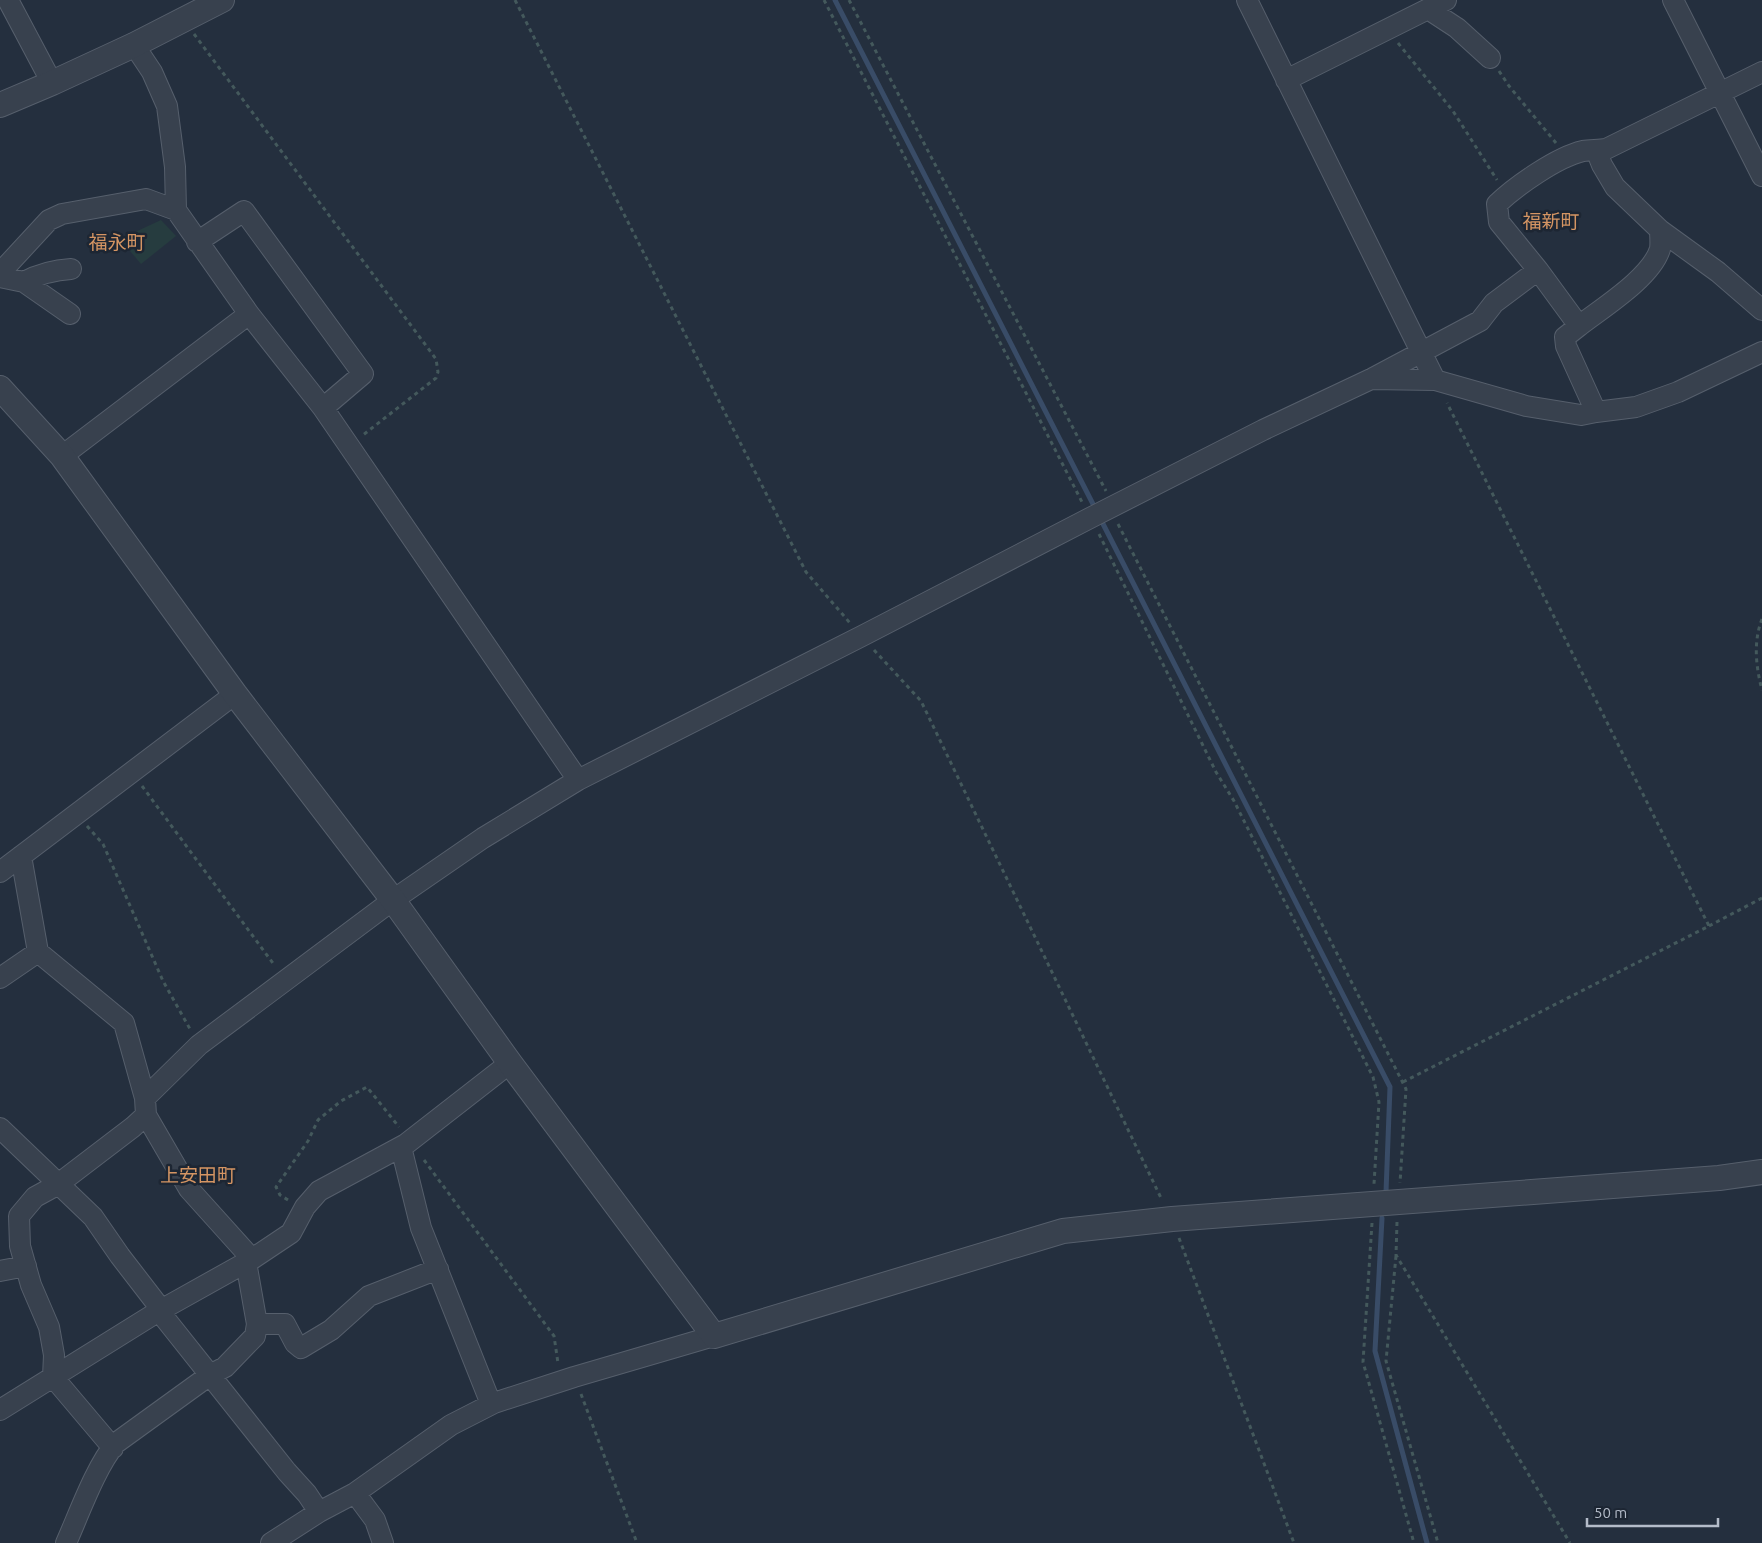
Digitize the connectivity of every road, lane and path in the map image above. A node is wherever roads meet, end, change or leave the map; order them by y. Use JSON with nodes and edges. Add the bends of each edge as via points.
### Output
{"nodes":[{"id":1,"x":8,"y":0,"type":"edge"},
{"id":2,"x":222,"y":0,"type":"edge"},
{"id":3,"x":514,"y":0,"type":"edge"},
{"id":4,"x":824,"y":0,"type":"edge"},
{"id":5,"x":849,"y":0,"type":"edge"},
{"id":6,"x":1247,"y":0,"type":"edge"},
{"id":7,"x":1446,"y":0,"type":"edge"},
{"id":8,"x":1673,"y":0,"type":"edge"},
{"id":9,"x":1428,"y":9,"type":"junction"},
{"id":10,"x":184,"y":20,"type":"junction"},
{"id":11,"x":1387,"y":30,"type":"junction"},
{"id":12,"x":134,"y":45,"type":"junction"},
{"id":13,"x":1490,"y":58,"type":"joint"},
{"id":14,"x":1762,"y":72,"type":"edge"},
{"id":15,"x":1286,"y":80,"type":"junction"},
{"id":16,"x":52,"y":83,"type":"junction"},
{"id":17,"x":1719,"y":93,"type":"junction"},
{"id":18,"x":0,"y":105,"type":"edge"},
{"id":19,"x":1596,"y":150,"type":"junction"},
{"id":20,"x":1568,"y":157,"type":"junction"},
{"id":21,"x":1762,"y":176,"type":"edge"},
{"id":22,"x":1506,"y":196,"type":"junction"},
{"id":23,"x":176,"y":210,"type":"junction"},
{"id":24,"x":1660,"y":230,"type":"junction"},
{"id":25,"x":197,"y":242,"type":"junction"},
{"id":26,"x":71,"y":268,"type":"dead end"},
{"id":27,"x":1538,"y":270,"type":"junction"},
{"id":28,"x":0,"y":275,"type":"edge"},
{"id":29,"x":24,"y":282,"type":"junction"},
{"id":30,"x":1762,"y":310,"type":"edge"},
{"id":31,"x":70,"y":314,"type":"dead end"},
{"id":32,"x":249,"y":314,"type":"junction"},
{"id":33,"x":1579,"y":326,"type":"junction"},
{"id":34,"x":1421,"y":351,"type":"junction"},
{"id":35,"x":1762,"y":352,"type":"edge"},
{"id":36,"x":1371,"y":379,"type":"junction"},
{"id":37,"x":1435,"y":380,"type":"junction"},
{"id":38,"x":0,"y":388,"type":"edge"},
{"id":39,"x":323,"y":408,"type":"junction"},
{"id":40,"x":1596,"y":412,"type":"junction"},
{"id":41,"x":349,"y":446,"type":"junction"},
{"id":42,"x":62,"y":456,"type":"junction"},
{"id":43,"x":1112,"y":508,"type":"junction"},
{"id":44,"x":1090,"y":518,"type":"junction"},
{"id":45,"x":1762,"y":619,"type":"edge"},
{"id":46,"x":862,"y":636,"type":"junction"},
{"id":47,"x":1762,"y":690,"type":"edge"},
{"id":48,"x":235,"y":694,"type":"junction"},
{"id":49,"x":132,"y":772,"type":"junction"},
{"id":50,"x":578,"y":780,"type":"junction"},
{"id":51,"x":77,"y":814,"type":"junction"},
{"id":52,"x":21,"y":856,"type":"junction"},
{"id":53,"x":0,"y":872,"type":"edge"},
{"id":54,"x":1762,"y":898,"type":"edge"},
{"id":55,"x":393,"y":900,"type":"junction"},
{"id":56,"x":1709,"y":926,"type":"junction"},
{"id":57,"x":38,"y":952,"type":"junction"},
{"id":58,"x":0,"y":978,"type":"edge"},
{"id":59,"x":286,"y":980,"type":"junction"},
{"id":60,"x":199,"y":1045,"type":"junction"},
{"id":61,"x":510,"y":1062,"type":"junction"},
{"id":62,"x":1403,"y":1082,"type":"junction"},
{"id":63,"x":145,"y":1106,"type":"junction"},
{"id":64,"x":0,"y":1128,"type":"edge"},
{"id":65,"x":405,"y":1144,"type":"junction"},
{"id":66,"x":1762,"y":1172,"type":"edge"},
{"id":67,"x":58,"y":1185,"type":"junction"},
{"id":68,"x":276,"y":1187,"type":"dead end"},
{"id":69,"x":1398,"y":1202,"type":"junction"},
{"id":70,"x":1373,"y":1204,"type":"junction"},
{"id":71,"x":1172,"y":1219,"type":"junction"},
{"id":72,"x":1396,"y":1255,"type":"junction"},
{"id":73,"x":249,"y":1260,"type":"junction"},
{"id":74,"x":26,"y":1266,"type":"junction"},
{"id":75,"x":438,"y":1269,"type":"junction"},
{"id":76,"x":0,"y":1271,"type":"edge"},
{"id":77,"x":159,"y":1311,"type":"junction"},
{"id":78,"x":257,"y":1324,"type":"junction"},
{"id":79,"x":714,"y":1336,"type":"junction"},
{"id":80,"x":210,"y":1375,"type":"junction"},
{"id":81,"x":53,"y":1377,"type":"junction"},
{"id":82,"x":568,"y":1379,"type":"junction"},
{"id":83,"x":491,"y":1404,"type":"junction"},
{"id":84,"x":0,"y":1410,"type":"edge"},
{"id":85,"x":112,"y":1448,"type":"junction"},
{"id":86,"x":355,"y":1493,"type":"junction"},
{"id":87,"x":319,"y":1512,"type":"junction"},
{"id":88,"x":66,"y":1543,"type":"edge"},
{"id":89,"x":271,"y":1543,"type":"edge"},
{"id":90,"x":383,"y":1543,"type":"edge"},
{"id":91,"x":637,"y":1543,"type":"edge"},
{"id":92,"x":1294,"y":1543,"type":"edge"},
{"id":93,"x":1414,"y":1543,"type":"edge"},
{"id":94,"x":1438,"y":1543,"type":"edge"},
{"id":95,"x":1570,"y":1543,"type":"edge"}],
"edges":[{"from":1,"to":16,"type":"street"},
{"from":2,"to":10,"type":"street"},
{"from":3,"to":46,"type":"path","via":[[806,572]]},
{"from":4,"to":44,"type":"path"},
{"from":5,"to":43,"type":"path"},
{"from":6,"to":15,"type":"street"},
{"from":7,"to":9,"type":"street"},
{"from":8,"to":17,"type":"street"},
{"from":9,"to":11,"type":"street"},
{"from":9,"to":13,"type":"street"},
{"from":10,"to":12,"type":"street"},
{"from":10,"to":41,"type":"path","via":[[436,359],[436,378]]},
{"from":11,"to":15,"type":"street"},
{"from":11,"to":22,"type":"path","via":[[1453,111]]},
{"from":12,"to":16,"type":"street"},
{"from":12,"to":23,"type":"street","via":[[152,72],[167,106]]},
{"from":13,"to":20,"type":"path"},
{"from":14,"to":17,"type":"street"},
{"from":15,"to":34,"type":"street"},
{"from":16,"to":18,"type":"street"},
{"from":17,"to":19,"type":"street","via":[[1606,149]]},
{"from":17,"to":21,"type":"street"},
{"from":19,"to":20,"type":"street"},
{"from":19,"to":24,"type":"street","via":[[1615,186]]},
{"from":20,"to":22,"type":"street","via":[[1558,160]]},
{"from":22,"to":27,"type":"street","via":[[1497,204],[1499,222]]},
{"from":23,"to":25,"type":"street"},
{"from":23,"to":28,"type":"street","via":[[146,199],[62,214],[50,220]]},
{"from":24,"to":30,"type":"street","via":[[1718,272]]},
{"from":24,"to":33,"type":"street","via":[[1660,249],[1648,268],[1632,285]]},
{"from":25,"to":32,"type":"street"},
{"from":25,"to":39,"type":"street","via":[[244,211],[363,374]]},
{"from":26,"to":29,"type":"street","via":[[38,274]]},
{"from":27,"to":33,"type":"street"},
{"from":27,"to":34,"type":"street","via":[[1494,302],[1480,321]]},
{"from":28,"to":29,"type":"street"},
{"from":29,"to":31,"type":"street"},
{"from":32,"to":39,"type":"street"},
{"from":32,"to":42,"type":"street"},
{"from":33,"to":40,"type":"street","via":[[1565,337],[1566,346]]},
{"from":34,"to":36,"type":"street"},
{"from":34,"to":37,"type":"street"},
{"from":35,"to":40,"type":"street","via":[[1678,392],[1636,407]]},
{"from":36,"to":37,"type":"street"},
{"from":36,"to":43,"type":"street"},
{"from":37,"to":40,"type":"street","via":[[1526,406],[1581,415]]},
{"from":37,"to":56,"type":"path"},
{"from":38,"to":42,"type":"street"},
{"from":39,"to":41,"type":"street"},
{"from":41,"to":50,"type":"street"},
{"from":42,"to":48,"type":"street"},
{"from":43,"to":44,"type":"street"},
{"from":43,"to":62,"type":"path"},
{"from":44,"to":46,"type":"street"},
{"from":44,"to":70,"type":"path","via":[[1373,1077],[1379,1102]]},
{"from":45,"to":47,"type":"path","via":[[1756,653]]},
{"from":46,"to":50,"type":"street"},
{"from":46,"to":71,"type":"path","via":[[922,700]]},
{"from":48,"to":49,"type":"street"},
{"from":48,"to":55,"type":"street"},
{"from":49,"to":51,"type":"street"},
{"from":49,"to":59,"type":"path"},
{"from":50,"to":55,"type":"street","via":[[483,838]]},
{"from":51,"to":52,"type":"street"},
{"from":51,"to":60,"type":"path","via":[[103,844],[163,981]]},
{"from":52,"to":53,"type":"street"},
{"from":52,"to":57,"type":"street"},
{"from":54,"to":56,"type":"path"},
{"from":55,"to":59,"type":"street"},
{"from":55,"to":61,"type":"street"},
{"from":56,"to":62,"type":"path"},
{"from":57,"to":58,"type":"street"},
{"from":57,"to":63,"type":"street","via":[[124,1023]]},
{"from":59,"to":60,"type":"street"},
{"from":60,"to":63,"type":"street"},
{"from":61,"to":65,"type":"street"},
{"from":61,"to":79,"type":"street"},
{"from":62,"to":69,"type":"path","via":[[1406,1088]]},
{"from":63,"to":67,"type":"street","via":[[133,1127]]},
{"from":63,"to":73,"type":"street","via":[[189,1189]]},
{"from":64,"to":67,"type":"street"},
{"from":65,"to":68,"type":"path","via":[[367,1087],[341,1101],[318,1120],[308,1141]]},
{"from":65,"to":73,"type":"street","via":[[320,1191],[304,1207],[290,1233]]},
{"from":65,"to":75,"type":"street","via":[[421,1228]]},
{"from":65,"to":82,"type":"path","via":[[554,1336]]},
{"from":66,"to":69,"type":"street"},
{"from":67,"to":74,"type":"street","via":[[35,1197],[19,1216],[20,1246]]},
{"from":67,"to":77,"type":"street","via":[[93,1217]]},
{"from":69,"to":70,"type":"street"},
{"from":69,"to":72,"type":"path"},
{"from":70,"to":71,"type":"street"},
{"from":70,"to":93,"type":"path","via":[[1363,1362]]},
{"from":71,"to":79,"type":"street","via":[[1063,1231]]},
{"from":71,"to":92,"type":"path"},
{"from":72,"to":94,"type":"path","via":[[1386,1361]]},
{"from":72,"to":95,"type":"path"},
{"from":73,"to":77,"type":"street"},
{"from":73,"to":78,"type":"street"},
{"from":74,"to":76,"type":"street"},
{"from":74,"to":81,"type":"street","via":[[49,1327],[54,1355]]},
{"from":75,"to":78,"type":"street","via":[[369,1296],[331,1330],[301,1348],[285,1324]]},
{"from":75,"to":83,"type":"street"},
{"from":77,"to":80,"type":"street"},
{"from":77,"to":81,"type":"street"},
{"from":78,"to":80,"type":"street","via":[[254,1336],[239,1355]]},
{"from":79,"to":82,"type":"street"},
{"from":80,"to":85,"type":"street"},
{"from":80,"to":87,"type":"street"},
{"from":81,"to":84,"type":"street"},
{"from":81,"to":85,"type":"street"},
{"from":82,"to":83,"type":"street"},
{"from":82,"to":91,"type":"path"},
{"from":83,"to":86,"type":"street","via":[[451,1425]]},
{"from":85,"to":88,"type":"street"},
{"from":86,"to":87,"type":"street"},
{"from":86,"to":90,"type":"street","via":[[375,1520]]},
{"from":87,"to":89,"type":"street"}]}
